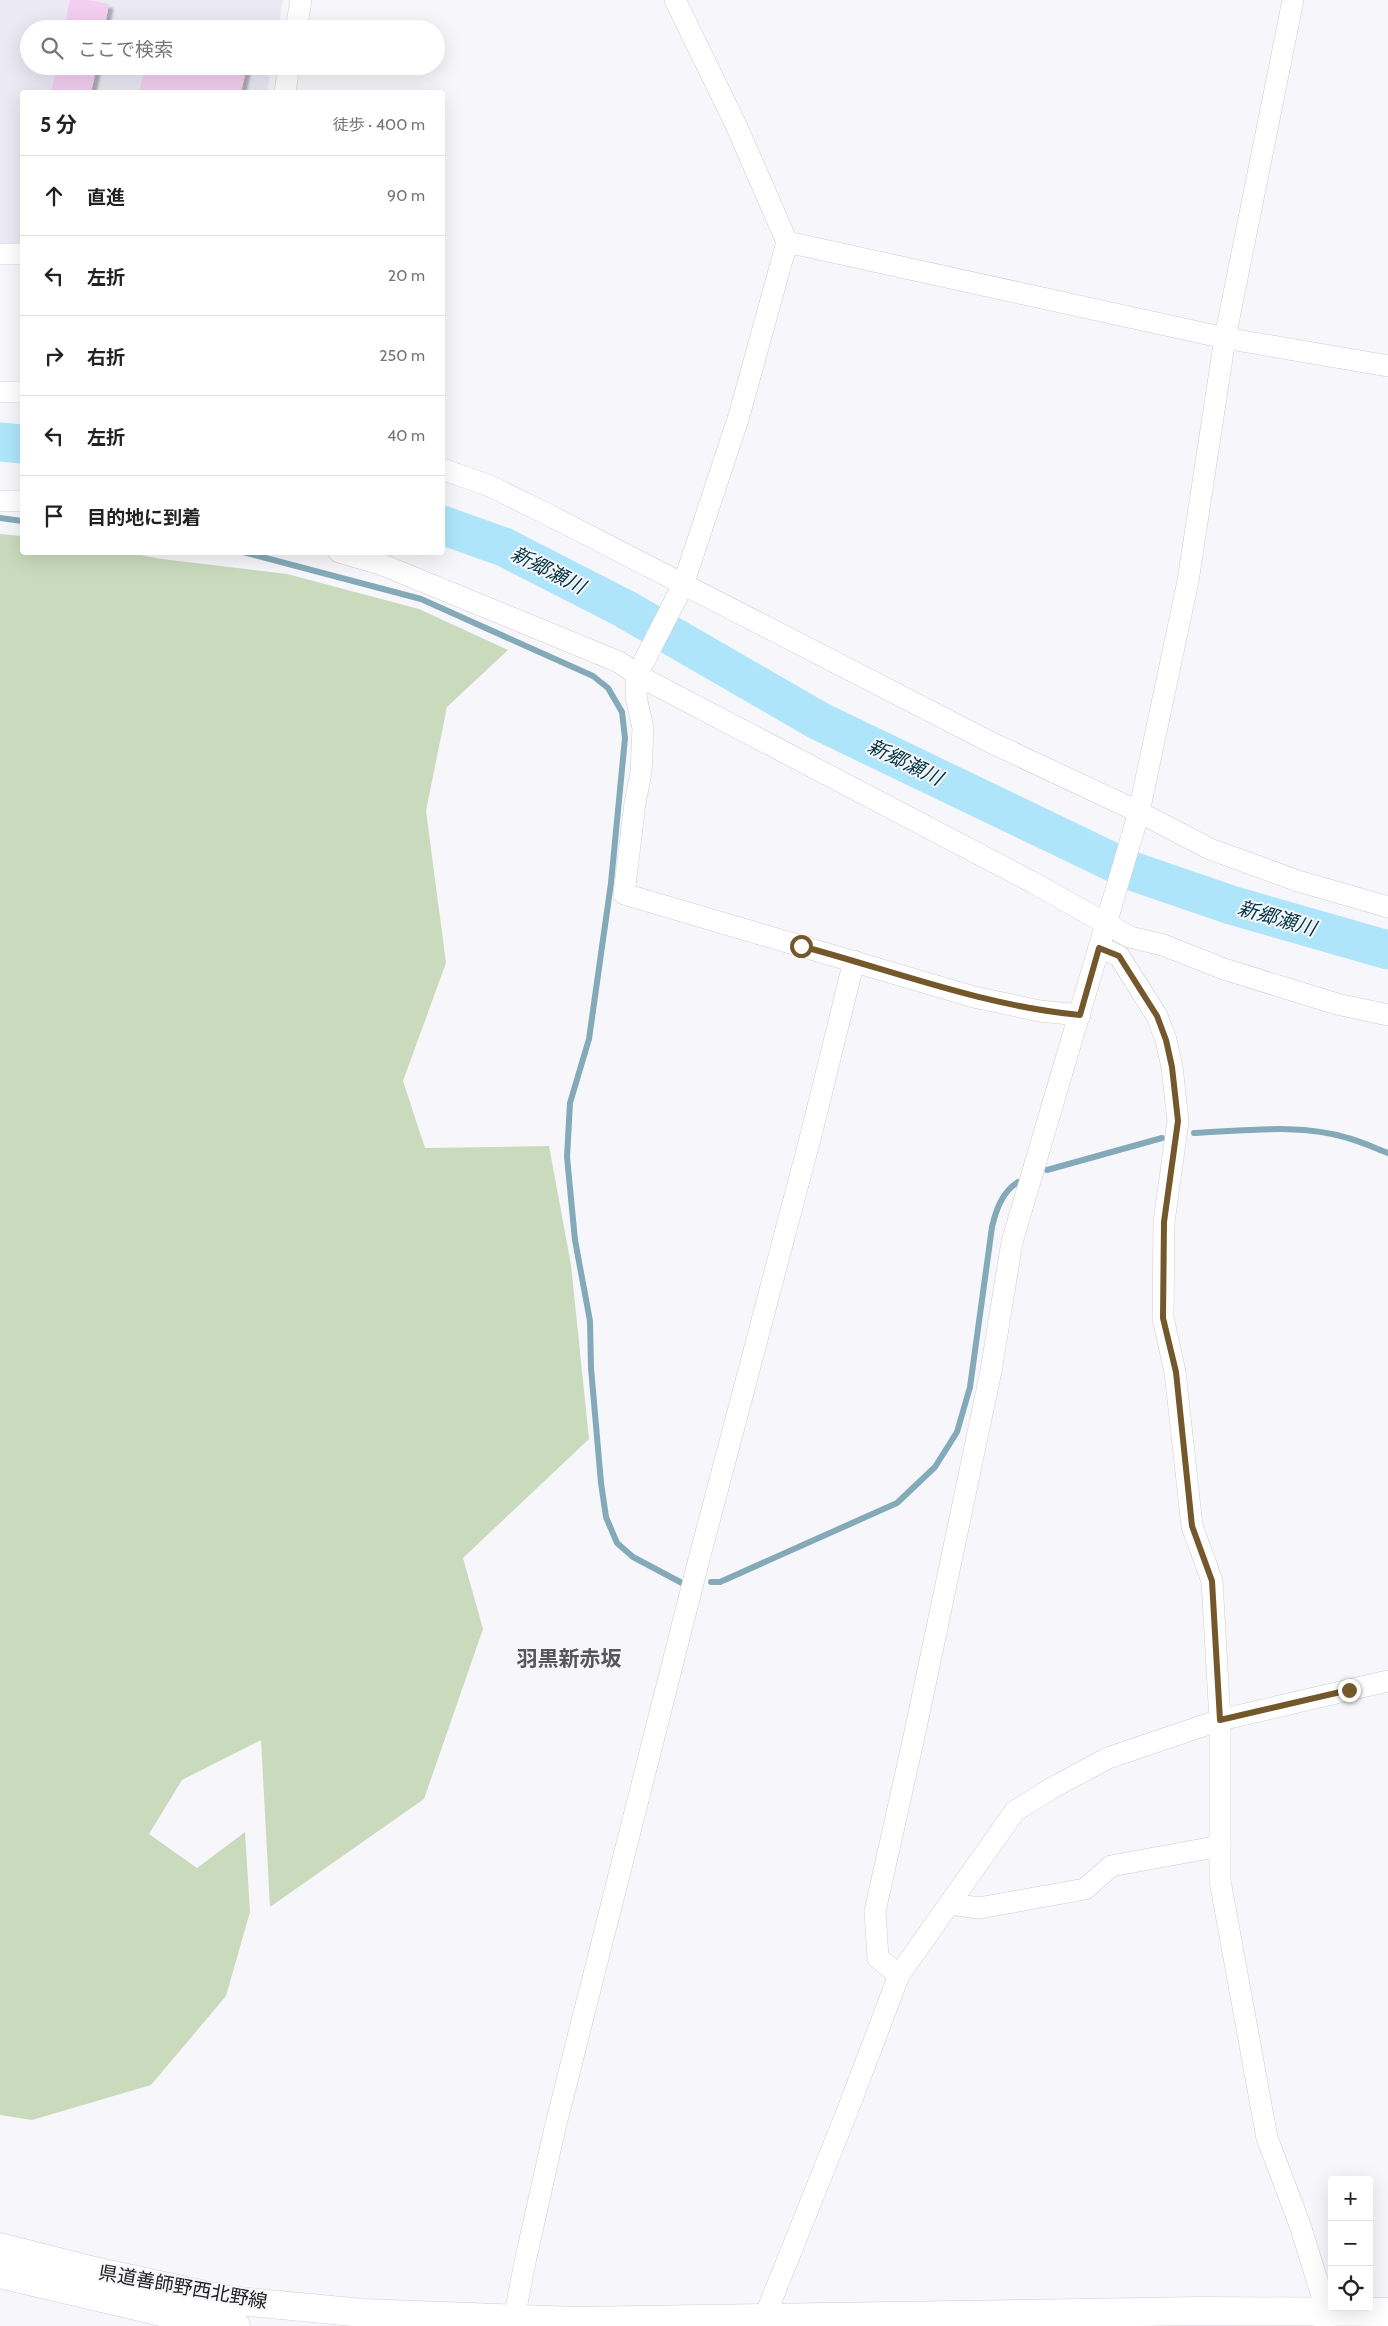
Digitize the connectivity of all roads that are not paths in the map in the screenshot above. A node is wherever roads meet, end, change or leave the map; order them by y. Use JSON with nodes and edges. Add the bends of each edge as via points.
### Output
{"nodes":[{"id":1,"x":301,"y":0,"type":"edge"},
{"id":2,"x":675,"y":0,"type":"edge"},
{"id":3,"x":1293,"y":0,"type":"edge"},
{"id":4,"x":298,"y":20,"type":"edge"},
{"id":5,"x":288,"y":75,"type":"edge"},
{"id":6,"x":285,"y":90,"type":"edge"},
{"id":7,"x":787,"y":242,"type":"junction"},
{"id":8,"x":0,"y":254,"type":"edge"},
{"id":9,"x":20,"y":254,"type":"edge"},
{"id":10,"x":1225,"y":338,"type":"junction"},
{"id":11,"x":1388,"y":366,"type":"edge"},
{"id":12,"x":0,"y":392,"type":"edge"},
{"id":13,"x":20,"y":392,"type":"edge"},
{"id":14,"x":445,"y":470,"type":"edge"},
{"id":15,"x":0,"y":501,"type":"edge"},
{"id":16,"x":20,"y":501,"type":"edge"},
{"id":17,"x":349,"y":555,"type":"edge"},
{"id":18,"x":684,"y":584,"type":"junction"},
{"id":19,"x":637,"y":675,"type":"junction"},
{"id":20,"x":1139,"y":812,"type":"junction"},
{"id":21,"x":1388,"y":907,"type":"edge"},
{"id":22,"x":1107,"y":920,"type":"junction"},
{"id":23,"x":1099,"y":948,"type":"junction"},
{"id":24,"x":854,"y":961,"type":"junction"},
{"id":25,"x":1080,"y":1015,"type":"junction"},
{"id":26,"x":1388,"y":1015,"type":"edge"},
{"id":27,"x":1388,"y":1681,"type":"edge"},
{"id":28,"x":1220,"y":1720,"type":"junction"},
{"id":29,"x":1220,"y":1846,"type":"junction"},
{"id":30,"x":950,"y":1904,"type":"junction"},
{"id":31,"x":898,"y":1975,"type":"junction"},
{"id":32,"x":0,"y":2247,"type":"edge"},
{"id":33,"x":0,"y":2274,"type":"edge"},
{"id":34,"x":1388,"y":2312,"type":"edge"},
{"id":35,"x":514,"y":2319,"type":"junction"},
{"id":36,"x":1324,"y":2319,"type":"edge"},
{"id":37,"x":762,"y":2322,"type":"edge"},
{"id":38,"x":236,"y":2326,"type":"edge"}],
"edges":[{"from":1,"to":4,"type":"street"},
{"from":2,"to":7,"type":"street","via":[[736,125]]},
{"from":3,"to":10,"type":"street"},
{"from":5,"to":6,"type":"street"},
{"from":7,"to":10,"type":"street"},
{"from":7,"to":18,"type":"street","via":[[739,416]]},
{"from":8,"to":9,"type":"street"},
{"from":10,"to":11,"type":"street"},
{"from":10,"to":20,"type":"street","via":[[1188,581]]},
{"from":12,"to":13,"type":"street"},
{"from":14,"to":18,"type":"street","via":[[490,486],[545,512]]},
{"from":15,"to":16,"type":"street"},
{"from":17,"to":19,"type":"street","via":[[469,599],[620,662]]},
{"from":18,"to":19,"type":"street"},
{"from":18,"to":20,"type":"street","via":[[992,743]]},
{"from":19,"to":22,"type":"street"},
{"from":19,"to":24,"type":"street","via":[[636,697],[642,728],[641,773],[624,894]]},
{"from":20,"to":21,"type":"street","via":[[1210,849],[1298,881]]},
{"from":20,"to":22,"type":"street"},
{"from":22,"to":23,"type":"street"},
{"from":22,"to":26,"type":"street","via":[[1130,937],[1163,945],[1224,969],[1337,1004]]},
{"from":23,"to":25,"type":"street"},
{"from":23,"to":28,"type":"street","via":[[1119,956],[1157,1016],[1172,1067],[1178,1121],[1164,1222],[1163,1318],[1176,1372],[1192,1526],[1212,1581]]},
{"from":24,"to":25,"type":"street","via":[[974,997],[1040,1011]]},
{"from":24,"to":35,"type":"street","via":[[555,2128]]},
{"from":25,"to":31,"type":"street","via":[[1012,1242],[991,1371],[875,1911],[878,1958]]},
{"from":27,"to":28,"type":"street"},
{"from":28,"to":29,"type":"street"},
{"from":28,"to":30,"type":"street","via":[[1108,1758],[1015,1811]]},
{"from":29,"to":30,"type":"street","via":[[1111,1866],[1086,1889],[979,1908]]},
{"from":29,"to":36,"type":"street","via":[[1220,1881],[1267,2138],[1300,2225],[1321,2293]]},
{"from":30,"to":31,"type":"street"},
{"from":31,"to":37,"type":"street","via":[[847,2112]]},
{"from":32,"to":35,"type":"main road","name":"県道善師野西北野線","via":[[228,2300],[363,2313]]},
{"from":33,"to":38,"type":"main road","name":"県道善師野西北野線"},
{"from":34,"to":36,"type":"main road","name":"県道善師野西北野線"},
{"from":35,"to":37,"type":"main road","name":"県道善師野西北野線"},
{"from":36,"to":37,"type":"main road","name":"県道善師野西北野線","via":[[1201,2311]]}]}
